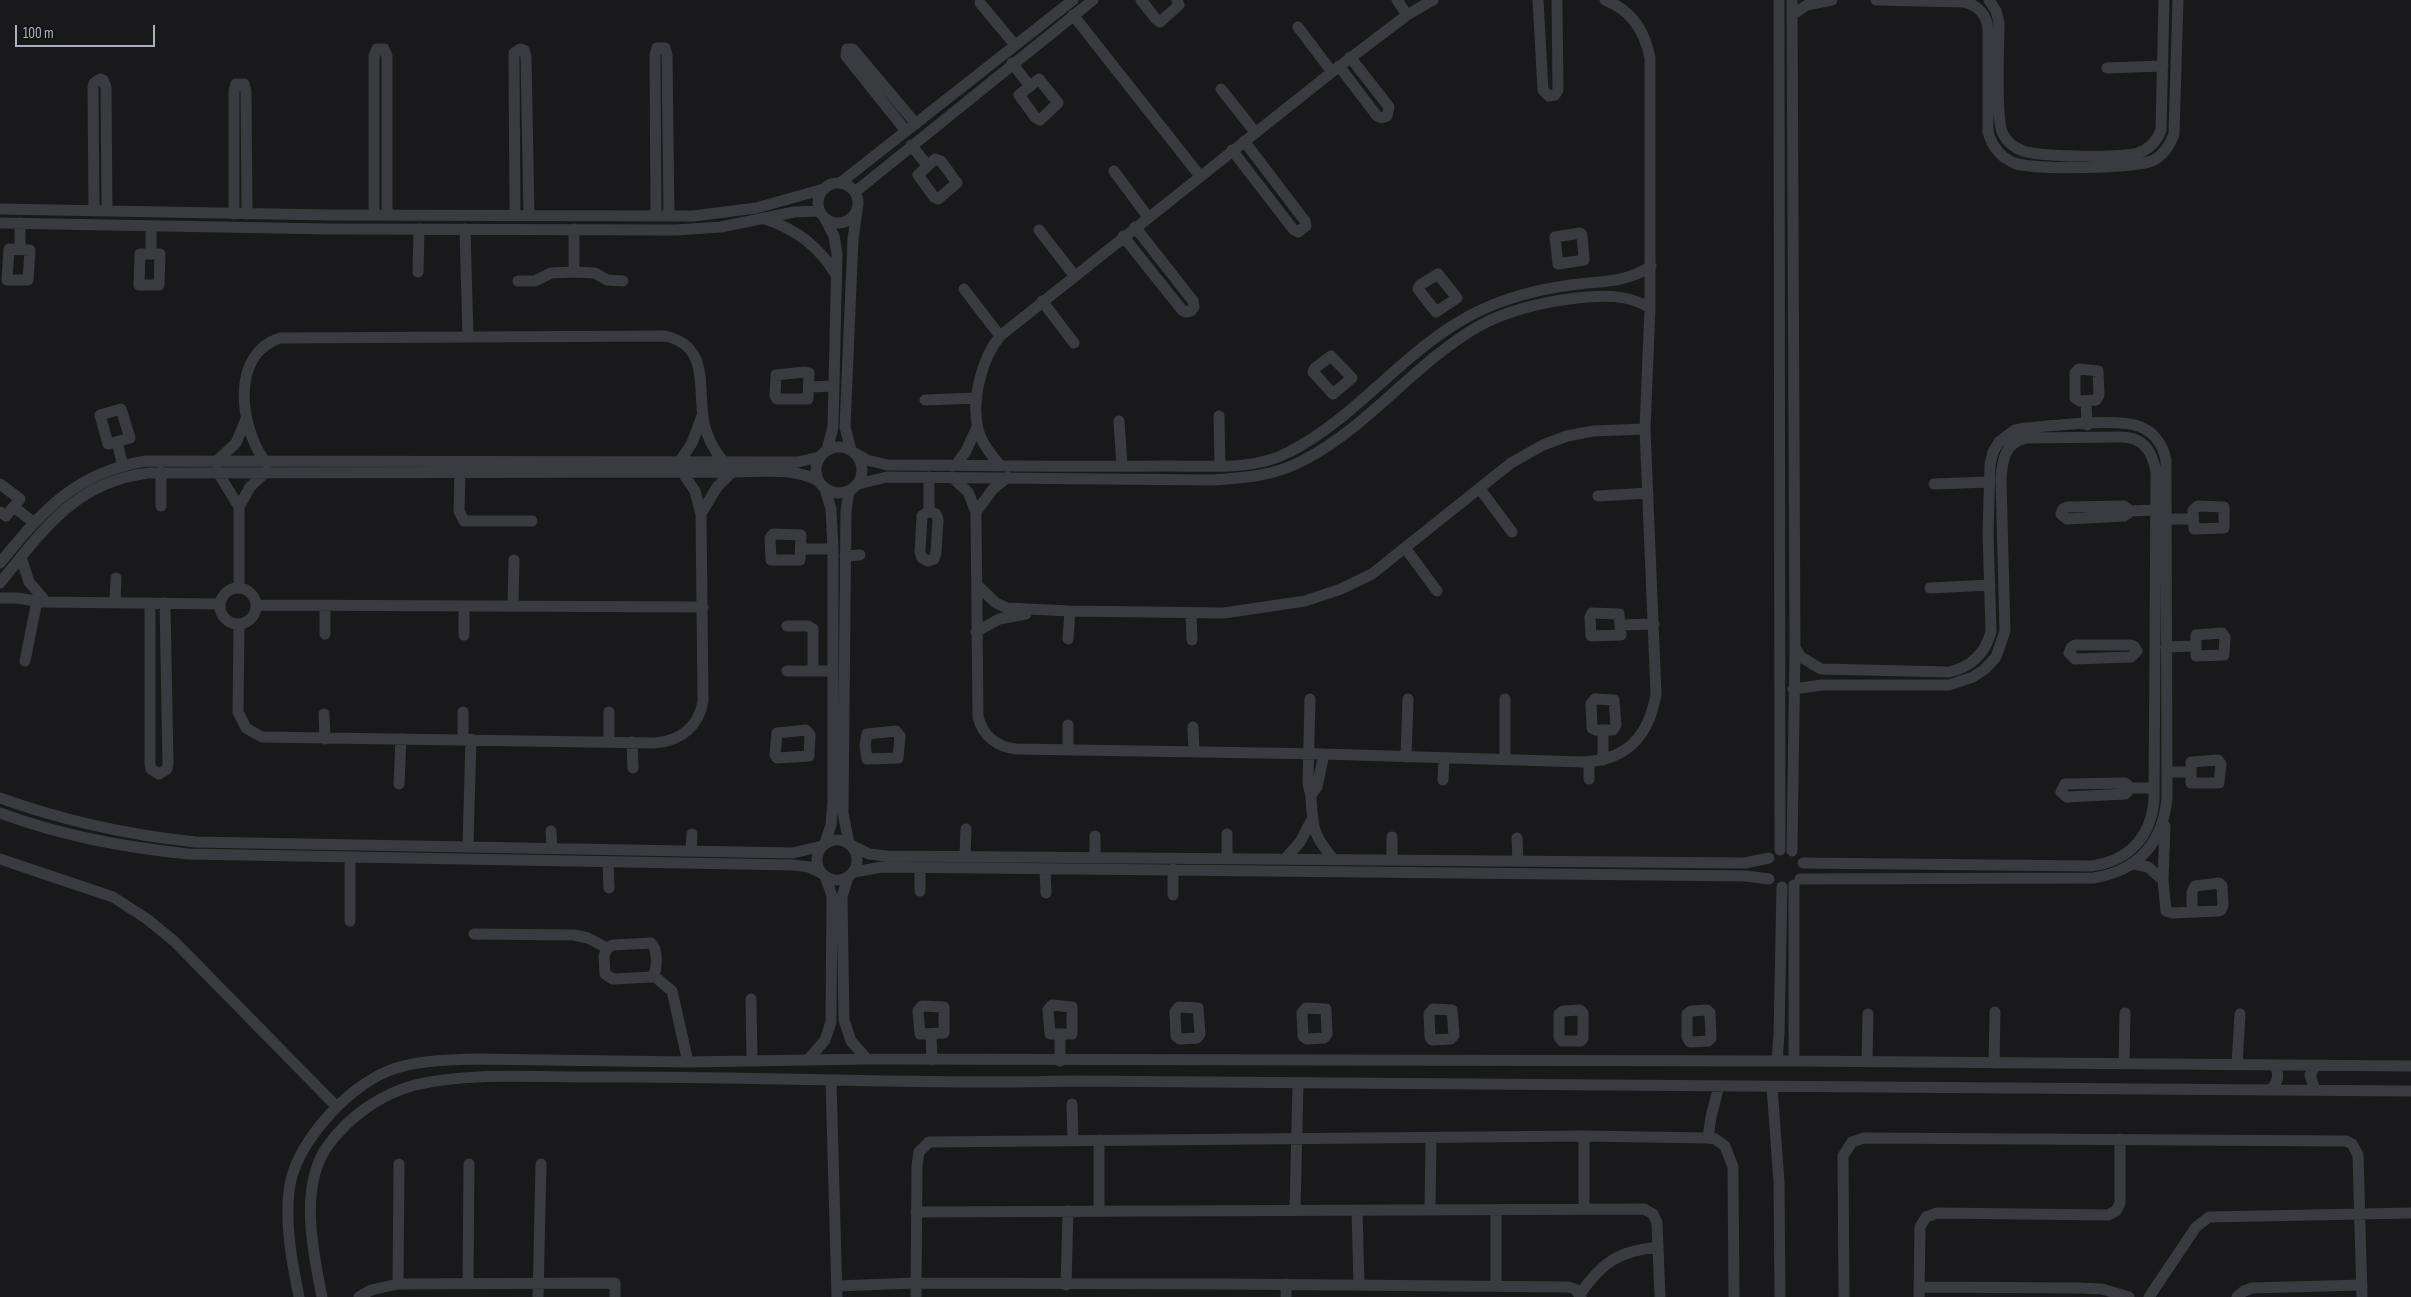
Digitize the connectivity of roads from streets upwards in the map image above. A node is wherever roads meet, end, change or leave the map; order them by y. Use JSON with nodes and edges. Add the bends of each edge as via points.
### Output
{"nodes":[{"id":1,"x":1073,"y":0,"type":"edge"},
{"id":2,"x":1093,"y":0,"type":"edge"},
{"id":3,"x":1141,"y":0,"type":"edge"},
{"id":4,"x":1177,"y":0,"type":"edge"},
{"id":5,"x":1397,"y":0,"type":"edge"},
{"id":6,"x":1433,"y":0,"type":"edge"},
{"id":7,"x":1538,"y":0,"type":"edge"},
{"id":8,"x":1557,"y":0,"type":"edge"},
{"id":9,"x":1605,"y":0,"type":"edge"},
{"id":10,"x":1779,"y":0,"type":"edge"},
{"id":11,"x":1792,"y":0,"type":"edge"},
{"id":12,"x":1832,"y":0,"type":"edge"},
{"id":13,"x":1876,"y":0,"type":"edge"},
{"id":14,"x":1989,"y":0,"type":"edge"},
{"id":15,"x":2164,"y":0,"type":"edge"},
{"id":16,"x":2178,"y":0,"type":"edge"},
{"id":17,"x":980,"y":3,"type":"dead end"},
{"id":18,"x":1073,"y":15,"type":"junction"},
{"id":19,"x":1407,"y":15,"type":"junction"},
{"id":20,"x":1792,"y":15,"type":"junction"},
{"id":21,"x":1298,"y":27,"type":"dead end"},
{"id":22,"x":1015,"y":45,"type":"junction"},
{"id":23,"x":1350,"y":57,"type":"junction"},
{"id":24,"x":1012,"y":64,"type":"junction"},
{"id":25,"x":2163,"y":66,"type":"junction"},
{"id":26,"x":2108,"y":68,"type":"dead end"},
{"id":27,"x":1336,"y":69,"type":"junction"},
{"id":28,"x":1029,"y":85,"type":"dead end"},
{"id":29,"x":1221,"y":89,"type":"dead end"},
{"id":30,"x":656,"y":90,"type":"junction"},
{"id":31,"x":668,"y":90,"type":"junction"},
{"id":32,"x":514,"y":93,"type":"junction"},
{"id":33,"x":527,"y":94,"type":"junction"},
{"id":34,"x":374,"y":97,"type":"junction"},
{"id":35,"x":387,"y":97,"type":"junction"},
{"id":36,"x":916,"y":124,"type":"junction"},
{"id":37,"x":906,"y":131,"type":"junction"},
{"id":38,"x":1255,"y":132,"type":"junction"},
{"id":39,"x":234,"y":134,"type":"junction"},
{"id":40,"x":247,"y":134,"type":"junction"},
{"id":41,"x":94,"y":136,"type":"junction"},
{"id":42,"x":106,"y":136,"type":"junction"},
{"id":43,"x":1244,"y":141,"type":"junction"},
{"id":44,"x":911,"y":145,"type":"junction"},
{"id":45,"x":1232,"y":150,"type":"junction"},
{"id":46,"x":927,"y":165,"type":"dead end"},
{"id":47,"x":1114,"y":171,"type":"dead end"},
{"id":48,"x":1200,"y":176,"type":"junction"},
{"id":49,"x":840,"y":183,"type":"junction"},
{"id":50,"x":824,"y":189,"type":"junction"},
{"id":51,"x":855,"y":192,"type":"junction"},
{"id":52,"x":1288,"y":199,"type":"junction"},
{"id":53,"x":1276,"y":208,"type":"junction"},
{"id":54,"x":0,"y":209,"type":"edge"},
{"id":55,"x":94,"y":211,"type":"junction"},
{"id":56,"x":107,"y":212,"type":"junction"},
{"id":57,"x":857,"y":212,"type":"junction"},
{"id":58,"x":234,"y":214,"type":"junction"},
{"id":59,"x":247,"y":214,"type":"junction"},
{"id":60,"x":328,"y":215,"type":"junction"},
{"id":61,"x":374,"y":215,"type":"junction"},
{"id":62,"x":387,"y":215,"type":"junction"},
{"id":63,"x":822,"y":215,"type":"junction"},
{"id":64,"x":515,"y":216,"type":"junction"},
{"id":65,"x":529,"y":216,"type":"junction"},
{"id":66,"x":643,"y":216,"type":"junction"},
{"id":67,"x":656,"y":216,"type":"junction"},
{"id":68,"x":669,"y":216,"type":"junction"},
{"id":69,"x":1148,"y":217,"type":"junction"},
{"id":70,"x":765,"y":219,"type":"junction"},
{"id":71,"x":0,"y":223,"type":"edge"},
{"id":72,"x":20,"y":223,"type":"junction"},
{"id":73,"x":151,"y":226,"type":"junction"},
{"id":74,"x":1135,"y":227,"type":"junction"},
{"id":75,"x":328,"y":229,"type":"junction"},
{"id":76,"x":419,"y":229,"type":"junction"},
{"id":77,"x":466,"y":229,"type":"junction"},
{"id":78,"x":574,"y":229,"type":"junction"},
{"id":79,"x":643,"y":230,"type":"junction"},
{"id":80,"x":1039,"y":230,"type":"dead end"},
{"id":81,"x":1123,"y":236,"type":"junction"},
{"id":82,"x":20,"y":248,"type":"dead end"},
{"id":83,"x":150,"y":254,"type":"dead end"},
{"id":84,"x":1568,"y":264,"type":"dead end"},
{"id":85,"x":1650,"y":266,"type":"junction"},
{"id":86,"x":418,"y":272,"type":"dead end"},
{"id":87,"x":574,"y":272,"type":"junction"},
{"id":88,"x":1074,"y":275,"type":"junction"},
{"id":89,"x":837,"y":276,"type":"junction"},
{"id":90,"x":1176,"y":278,"type":"junction"},
{"id":91,"x":518,"y":281,"type":"dead end"},
{"id":92,"x":623,"y":281,"type":"dead end"},
{"id":93,"x":1570,"y":285,"type":"junction"},
{"id":94,"x":1164,"y":288,"type":"junction"},
{"id":95,"x":964,"y":290,"type":"dead end"},
{"id":96,"x":1042,"y":301,"type":"junction"},
{"id":97,"x":1445,"y":308,"type":"dead end"},
{"id":98,"x":1650,"y":308,"type":"junction"},
{"id":99,"x":1455,"y":324,"type":"junction"},
{"id":100,"x":468,"y":336,"type":"junction"},
{"id":101,"x":1000,"y":336,"type":"junction"},
{"id":102,"x":1074,"y":343,"type":"dead end"},
{"id":103,"x":1385,"y":380,"type":"junction"},
{"id":104,"x":834,"y":386,"type":"junction"},
{"id":105,"x":810,"y":387,"type":"dead end"},
{"id":106,"x":1343,"y":387,"type":"dead end"},
{"id":107,"x":1395,"y":393,"type":"junction"},
{"id":108,"x":978,"y":398,"type":"junction"},
{"id":109,"x":925,"y":400,"type":"dead end"},
{"id":110,"x":2086,"y":401,"type":"dead end"},
{"id":111,"x":1357,"y":403,"type":"junction"},
{"id":112,"x":703,"y":414,"type":"junction"},
{"id":113,"x":1219,"y":416,"type":"dead end"},
{"id":114,"x":246,"y":419,"type":"junction"},
{"id":115,"x":1119,"y":421,"type":"dead end"},
{"id":116,"x":2121,"y":423,"type":"junction"},
{"id":117,"x":2086,"y":425,"type":"junction"},
{"id":118,"x":977,"y":427,"type":"junction"},
{"id":119,"x":1645,"y":429,"type":"junction"},
{"id":120,"x":2121,"y":437,"type":"junction"},
{"id":121,"x":117,"y":442,"type":"dead end"},
{"id":122,"x":853,"y":452,"type":"junction"},
{"id":123,"x":823,"y":453,"type":"junction"},
{"id":124,"x":723,"y":461,"type":"junction"},
{"id":125,"x":218,"y":465,"type":"junction"},
{"id":126,"x":956,"y":465,"type":"junction"},
{"id":127,"x":1000,"y":465,"type":"junction"},
{"id":128,"x":1220,"y":465,"type":"junction"},
{"id":129,"x":123,"y":466,"type":"junction"},
{"id":130,"x":265,"y":466,"type":"junction"},
{"id":131,"x":300,"y":466,"type":"junction"},
{"id":132,"x":681,"y":466,"type":"junction"},
{"id":133,"x":1122,"y":466,"type":"junction"},
{"id":134,"x":787,"y":467,"type":"junction"},
{"id":135,"x":887,"y":471,"type":"junction"},
{"id":136,"x":161,"y":472,"type":"junction"},
{"id":137,"x":460,"y":472,"type":"junction"},
{"id":138,"x":732,"y":472,"type":"junction"},
{"id":139,"x":929,"y":477,"type":"junction"},
{"id":140,"x":1008,"y":477,"type":"junction"},
{"id":141,"x":952,"y":478,"type":"junction"},
{"id":142,"x":1989,"y":482,"type":"junction"},
{"id":143,"x":0,"y":484,"type":"edge"},
{"id":144,"x":1934,"y":484,"type":"dead end"},
{"id":145,"x":822,"y":485,"type":"junction"},
{"id":146,"x":853,"y":487,"type":"junction"},
{"id":147,"x":1480,"y":489,"type":"junction"},
{"id":148,"x":1648,"y":493,"type":"junction"},
{"id":149,"x":1598,"y":496,"type":"dead end"},
{"id":150,"x":161,"y":506,"type":"dead end"},
{"id":151,"x":239,"y":507,"type":"junction"},
{"id":152,"x":14,"y":508,"type":"junction"},
{"id":153,"x":2155,"y":510,"type":"junction"},
{"id":154,"x":929,"y":511,"type":"dead end"},
{"id":155,"x":0,"y":512,"type":"edge"},
{"id":156,"x":976,"y":512,"type":"junction"},
{"id":157,"x":2095,"y":512,"type":"dead end"},
{"id":158,"x":701,"y":514,"type":"junction"},
{"id":159,"x":2166,"y":519,"type":"junction"},
{"id":160,"x":2193,"y":519,"type":"dead end"},
{"id":161,"x":532,"y":521,"type":"dead end"},
{"id":162,"x":33,"y":522,"type":"junction"},
{"id":163,"x":1512,"y":532,"type":"dead end"},
{"id":164,"x":2003,"y":532,"type":"junction"},
{"id":165,"x":1988,"y":533,"type":"junction"},
{"id":166,"x":802,"y":549,"type":"dead end"},
{"id":167,"x":833,"y":549,"type":"junction"},
{"id":168,"x":1406,"y":549,"type":"junction"},
{"id":169,"x":845,"y":556,"type":"junction"},
{"id":170,"x":860,"y":556,"type":"dead end"},
{"id":171,"x":21,"y":557,"type":"junction"},
{"id":172,"x":514,"y":560,"type":"dead end"},
{"id":173,"x":0,"y":563,"type":"edge"},
{"id":174,"x":116,"y":578,"type":"dead end"},
{"id":175,"x":0,"y":583,"type":"edge"},
{"id":176,"x":977,"y":585,"type":"junction"},
{"id":177,"x":1990,"y":585,"type":"junction"},
{"id":178,"x":239,"y":588,"type":"junction"},
{"id":179,"x":1930,"y":588,"type":"dead end"},
{"id":180,"x":1437,"y":591,"type":"dead end"},
{"id":181,"x":0,"y":598,"type":"edge"},
{"id":182,"x":38,"y":598,"type":"junction"},
{"id":183,"x":115,"y":602,"type":"junction"},
{"id":184,"x":150,"y":603,"type":"junction"},
{"id":185,"x":165,"y":603,"type":"junction"},
{"id":186,"x":220,"y":604,"type":"junction"},
{"id":187,"x":256,"y":605,"type":"junction"},
{"id":188,"x":2161,"y":605,"type":"junction"},
{"id":189,"x":325,"y":606,"type":"junction"},
{"id":190,"x":464,"y":606,"type":"junction"},
{"id":191,"x":513,"y":606,"type":"junction"},
{"id":192,"x":702,"y":607,"type":"junction"},
{"id":193,"x":1036,"y":610,"type":"junction"},
{"id":194,"x":1070,"y":612,"type":"junction"},
{"id":195,"x":1191,"y":614,"type":"junction"},
{"id":196,"x":239,"y":624,"type":"junction"},
{"id":197,"x":1654,"y":624,"type":"junction"},
{"id":198,"x":1621,"y":625,"type":"dead end"},
{"id":199,"x":787,"y":626,"type":"dead end"},
{"id":200,"x":976,"y":632,"type":"junction"},
{"id":201,"x":325,"y":634,"type":"dead end"},
{"id":202,"x":464,"y":635,"type":"dead end"},
{"id":203,"x":1068,"y":639,"type":"dead end"},
{"id":204,"x":1192,"y":640,"type":"dead end"},
{"id":205,"x":2194,"y":646,"type":"dead end"},
{"id":206,"x":1795,"y":647,"type":"junction"},
{"id":207,"x":2161,"y":649,"type":"junction"},
{"id":208,"x":2137,"y":651,"type":"junction"},
{"id":209,"x":25,"y":661,"type":"dead end"},
{"id":210,"x":786,"y":671,"type":"dead end"},
{"id":211,"x":813,"y":671,"type":"junction"},
{"id":212,"x":832,"y":671,"type":"junction"},
{"id":213,"x":1793,"y":688,"type":"junction"},
{"id":214,"x":1310,"y":699,"type":"dead end"},
{"id":215,"x":1408,"y":699,"type":"dead end"},
{"id":216,"x":1505,"y":699,"type":"dead end"},
{"id":217,"x":463,"y":712,"type":"dead end"},
{"id":218,"x":609,"y":712,"type":"dead end"},
{"id":219,"x":324,"y":714,"type":"dead end"},
{"id":220,"x":1068,"y":725,"type":"dead end"},
{"id":221,"x":1193,"y":727,"type":"dead end"},
{"id":222,"x":1603,"y":730,"type":"dead end"},
{"id":223,"x":325,"y":739,"type":"junction"},
{"id":224,"x":401,"y":739,"type":"junction"},
{"id":225,"x":467,"y":739,"type":"junction"},
{"id":226,"x":609,"y":742,"type":"junction"},
{"id":227,"x":632,"y":742,"type":"junction"},
{"id":228,"x":831,"y":742,"type":"junction"},
{"id":229,"x":810,"y":744,"type":"dead end"},
{"id":230,"x":844,"y":745,"type":"junction"},
{"id":231,"x":865,"y":746,"type":"dead end"},
{"id":232,"x":1068,"y":750,"type":"junction"},
{"id":233,"x":1194,"y":752,"type":"junction"},
{"id":234,"x":1308,"y":754,"type":"junction"},
{"id":235,"x":1324,"y":754,"type":"junction"},
{"id":236,"x":1406,"y":757,"type":"junction"},
{"id":237,"x":1444,"y":758,"type":"junction"},
{"id":238,"x":1505,"y":759,"type":"junction"},
{"id":239,"x":1603,"y":760,"type":"junction"},
{"id":240,"x":1589,"y":762,"type":"junction"},
{"id":241,"x":632,"y":768,"type":"dead end"},
{"id":242,"x":2167,"y":772,"type":"junction"},
{"id":243,"x":2190,"y":772,"type":"dead end"},
{"id":244,"x":1443,"y":780,"type":"dead end"},
{"id":245,"x":1589,"y":780,"type":"dead end"},
{"id":246,"x":2096,"y":783,"type":"junction"},
{"id":247,"x":399,"y":784,"type":"dead end"},
{"id":248,"x":2131,"y":788,"type":"junction"},
{"id":249,"x":2154,"y":788,"type":"junction"},
{"id":250,"x":1311,"y":795,"type":"junction"},
{"id":251,"x":2096,"y":796,"type":"junction"},
{"id":252,"x":0,"y":798,"type":"edge"},
{"id":253,"x":0,"y":814,"type":"edge"},
{"id":254,"x":2165,"y":814,"type":"junction"},
{"id":255,"x":1311,"y":820,"type":"junction"},
{"id":256,"x":966,"y":829,"type":"dead end"},
{"id":257,"x":551,"y":831,"type":"dead end"},
{"id":258,"x":692,"y":834,"type":"dead end"},
{"id":259,"x":1227,"y":834,"type":"dead end"},
{"id":260,"x":1095,"y":836,"type":"dead end"},
{"id":261,"x":1392,"y":837,"type":"dead end"},
{"id":262,"x":1517,"y":838,"type":"dead end"},
{"id":263,"x":321,"y":844,"type":"junction"},
{"id":264,"x":824,"y":844,"type":"junction"},
{"id":265,"x":851,"y":845,"type":"junction"},
{"id":266,"x":468,"y":846,"type":"junction"},
{"id":267,"x":552,"y":848,"type":"junction"},
{"id":268,"x":1786,"y":850,"type":"junction"},
{"id":269,"x":691,"y":851,"type":"junction"},
{"id":270,"x":966,"y":856,"type":"junction"},
{"id":271,"x":321,"y":857,"type":"junction"},
{"id":272,"x":1095,"y":857,"type":"junction"},
{"id":273,"x":1134,"y":857,"type":"junction"},
{"id":274,"x":350,"y":858,"type":"junction"},
{"id":275,"x":1227,"y":858,"type":"junction"},
{"id":276,"x":1768,"y":858,"type":"junction"},
{"id":277,"x":0,"y":859,"type":"edge"},
{"id":278,"x":1285,"y":860,"type":"junction"},
{"id":279,"x":1334,"y":860,"type":"junction"},
{"id":280,"x":1392,"y":860,"type":"junction"},
{"id":281,"x":882,"y":861,"type":"junction"},
{"id":282,"x":1518,"y":861,"type":"junction"},
{"id":283,"x":608,"y":862,"type":"junction"},
{"id":284,"x":1803,"y":863,"type":"junction"},
{"id":285,"x":2134,"y":864,"type":"junction"},
{"id":286,"x":1962,"y":865,"type":"junction"},
{"id":287,"x":1469,"y":867,"type":"junction"},
{"id":288,"x":920,"y":868,"type":"junction"},
{"id":289,"x":1045,"y":869,"type":"junction"},
{"id":290,"x":1134,"y":869,"type":"junction"},
{"id":291,"x":1173,"y":869,"type":"junction"},
{"id":292,"x":851,"y":874,"type":"junction"},
{"id":293,"x":823,"y":875,"type":"junction"},
{"id":294,"x":1769,"y":879,"type":"junction"},
{"id":295,"x":1962,"y":879,"type":"junction"},
{"id":296,"x":2163,"y":880,"type":"junction"},
{"id":297,"x":1797,"y":882,"type":"junction"},
{"id":298,"x":1782,"y":887,"type":"junction"},
{"id":299,"x":609,"y":888,"type":"dead end"},
{"id":300,"x":920,"y":891,"type":"dead end"},
{"id":301,"x":1046,"y":893,"type":"dead end"},
{"id":302,"x":1173,"y":895,"type":"dead end"},
{"id":303,"x":2192,"y":912,"type":"dead end"},
{"id":304,"x":350,"y":921,"type":"dead end"},
{"id":305,"x":474,"y":934,"type":"dead end"},
{"id":306,"x":607,"y":948,"type":"junction"},
{"id":307,"x":654,"y":976,"type":"junction"},
{"id":308,"x":751,"y":999,"type":"dead end"},
{"id":309,"x":1995,"y":1012,"type":"dead end"},
{"id":310,"x":2125,"y":1013,"type":"dead end"},
{"id":311,"x":1868,"y":1014,"type":"dead end"},
{"id":312,"x":2240,"y":1014,"type":"dead end"},
{"id":313,"x":1780,"y":1034,"type":"junction"},
{"id":314,"x":931,"y":1035,"type":"dead end"},
{"id":315,"x":1060,"y":1036,"type":"dead end"},
{"id":316,"x":1794,"y":1036,"type":"junction"},
{"id":317,"x":1187,"y":1039,"type":"dead end"},
{"id":318,"x":1315,"y":1039,"type":"dead end"},
{"id":319,"x":1442,"y":1040,"type":"dead end"},
{"id":320,"x":1572,"y":1042,"type":"dead end"},
{"id":321,"x":1699,"y":1042,"type":"dead end"},
{"id":322,"x":867,"y":1059,"type":"junction"},
{"id":323,"x":752,"y":1060,"type":"junction"},
{"id":324,"x":808,"y":1060,"type":"junction"},
{"id":325,"x":932,"y":1060,"type":"junction"},
{"id":326,"x":1442,"y":1060,"type":"junction"},
{"id":327,"x":1060,"y":1061,"type":"junction"},
{"id":328,"x":1188,"y":1061,"type":"junction"},
{"id":329,"x":1315,"y":1061,"type":"junction"},
{"id":330,"x":1572,"y":1061,"type":"junction"},
{"id":331,"x":1777,"y":1061,"type":"junction"},
{"id":332,"x":1794,"y":1061,"type":"junction"},
{"id":333,"x":688,"y":1062,"type":"junction"},
{"id":334,"x":1700,"y":1062,"type":"junction"},
{"id":335,"x":1867,"y":1062,"type":"junction"},
{"id":336,"x":1994,"y":1063,"type":"junction"},
{"id":337,"x":2124,"y":1064,"type":"junction"},
{"id":338,"x":2237,"y":1065,"type":"junction"},
{"id":339,"x":2274,"y":1066,"type":"junction"},
{"id":340,"x":2314,"y":1066,"type":"junction"},
{"id":341,"x":2411,"y":1066,"type":"edge"},
{"id":342,"x":831,"y":1082,"type":"junction"},
{"id":343,"x":1298,"y":1083,"type":"junction"},
{"id":344,"x":1719,"y":1086,"type":"junction"},
{"id":345,"x":1772,"y":1087,"type":"junction"},
{"id":346,"x":2270,"y":1090,"type":"junction"},
{"id":347,"x":2314,"y":1090,"type":"junction"},
{"id":348,"x":2411,"y":1091,"type":"edge"},
{"id":349,"x":1072,"y":1104,"type":"dead end"},
{"id":350,"x":336,"y":1107,"type":"junction"},
{"id":351,"x":1584,"y":1136,"type":"junction"},
{"id":352,"x":1708,"y":1138,"type":"junction"},
{"id":353,"x":1297,"y":1139,"type":"junction"},
{"id":354,"x":1431,"y":1139,"type":"junction"},
{"id":355,"x":2120,"y":1139,"type":"junction"},
{"id":356,"x":1073,"y":1140,"type":"junction"},
{"id":357,"x":1099,"y":1140,"type":"junction"},
{"id":358,"x":399,"y":1164,"type":"dead end"},
{"id":359,"x":469,"y":1164,"type":"dead end"},
{"id":360,"x":541,"y":1164,"type":"dead end"},
{"id":361,"x":1584,"y":1209,"type":"junction"},
{"id":362,"x":1295,"y":1210,"type":"junction"},
{"id":363,"x":1357,"y":1210,"type":"junction"},
{"id":364,"x":1430,"y":1210,"type":"junction"},
{"id":365,"x":1496,"y":1210,"type":"junction"},
{"id":366,"x":1068,"y":1211,"type":"junction"},
{"id":367,"x":1099,"y":1211,"type":"junction"},
{"id":368,"x":916,"y":1212,"type":"junction"},
{"id":369,"x":2411,"y":1213,"type":"edge"},
{"id":370,"x":2360,"y":1214,"type":"junction"},
{"id":371,"x":1658,"y":1247,"type":"junction"},
{"id":372,"x":915,"y":1283,"type":"junction"},
{"id":373,"x":398,"y":1284,"type":"junction"},
{"id":374,"x":468,"y":1284,"type":"junction"},
{"id":375,"x":537,"y":1284,"type":"junction"},
{"id":376,"x":1286,"y":1284,"type":"junction"},
{"id":377,"x":1066,"y":1285,"type":"junction"},
{"id":378,"x":1136,"y":1285,"type":"junction"},
{"id":379,"x":1359,"y":1285,"type":"junction"},
{"id":380,"x":2362,"y":1285,"type":"junction"},
{"id":381,"x":1496,"y":1286,"type":"junction"},
{"id":382,"x":837,"y":1291,"type":"edge"},
{"id":383,"x":1919,"y":1292,"type":"edge"},
{"id":384,"x":1580,"y":1296,"type":"edge"},
{"id":385,"x":299,"y":1297,"type":"edge"},
{"id":386,"x":322,"y":1297,"type":"edge"},
{"id":387,"x":359,"y":1297,"type":"edge"},
{"id":388,"x":538,"y":1297,"type":"edge"},
{"id":389,"x":615,"y":1297,"type":"edge"},
{"id":390,"x":916,"y":1297,"type":"edge"},
{"id":391,"x":1137,"y":1297,"type":"edge"},
{"id":392,"x":1286,"y":1297,"type":"edge"},
{"id":393,"x":1660,"y":1297,"type":"edge"},
{"id":394,"x":1734,"y":1297,"type":"edge"},
{"id":395,"x":1780,"y":1297,"type":"edge"},
{"id":396,"x":1844,"y":1297,"type":"edge"},
{"id":397,"x":2129,"y":1297,"type":"edge"},
{"id":398,"x":2149,"y":1297,"type":"edge"},
{"id":399,"x":2237,"y":1297,"type":"edge"},
{"id":400,"x":2362,"y":1297,"type":"edge"}],
"edges":[{"from":1,"to":22,"type":"street"},
{"from":2,"to":18,"type":"street"},
{"from":3,"to":4,"type":"street","via":[[1160,22],[1178,9]]},
{"from":5,"to":19,"type":"street"},
{"from":6,"to":19,"type":"street"},
{"from":7,"to":8,"type":"street","via":[[1543,90],[1549,96],[1558,90]]},
{"from":9,"to":85,"type":"street","via":[[1622,9],[1638,25],[1648,46]]},
{"from":10,"to":268,"type":"street"},
{"from":11,"to":20,"type":"street"},
{"from":12,"to":20,"type":"street","via":[[1807,6]]},
{"from":13,"to":16,"type":"street","via":[[1964,2],[1983,13],[1988,29],[1988,132],[1993,145],[2008,160],[2028,166],[2124,167],[2156,159],[2170,144],[2174,122]]},
{"from":14,"to":25,"type":"street","via":[[1999,24],[2001,128],[2011,145],[2023,151],[2122,155],[2145,150],[2157,140],[2162,130]]},
{"from":15,"to":25,"type":"street"},
{"from":17,"to":22,"type":"street"},
{"from":18,"to":24,"type":"street"},
{"from":18,"to":48,"type":"street"},
{"from":19,"to":23,"type":"street"},
{"from":20,"to":206,"type":"street"},
{"from":21,"to":27,"type":"street"},
{"from":22,"to":36,"type":"street"},
{"from":23,"to":27,"type":"street"},
{"from":23,"to":27,"type":"street","via":[[1389,107],[1387,116],[1377,116]]},
{"from":24,"to":28,"type":"street"},
{"from":24,"to":44,"type":"street"},
{"from":25,"to":26,"type":"street"},
{"from":27,"to":38,"type":"street"},
{"from":29,"to":38,"type":"street"},
{"from":30,"to":31,"type":"street"},
{"from":30,"to":31,"type":"street","via":[[655,51],[661,47],[665,48],[667,55]]},
{"from":30,"to":67,"type":"street"},
{"from":31,"to":68,"type":"street"},
{"from":32,"to":33,"type":"street"},
{"from":32,"to":33,"type":"street","via":[[514,53],[520,49],[524,50],[526,57]]},
{"from":32,"to":64,"type":"street"},
{"from":33,"to":65,"type":"street"},
{"from":34,"to":35,"type":"street"},
{"from":34,"to":35,"type":"street","via":[[374,52],[380,48],[387,56]]},
{"from":34,"to":61,"type":"street"},
{"from":35,"to":62,"type":"street"},
{"from":36,"to":37,"type":"street"},
{"from":36,"to":37,"type":"street","via":[[865,71]]},
{"from":37,"to":49,"type":"street"},
{"from":38,"to":43,"type":"street"},
{"from":39,"to":40,"type":"street"},
{"from":39,"to":40,"type":"street","via":[[234,87],[240,83],[244,84],[246,91]]},
{"from":39,"to":58,"type":"street"},
{"from":40,"to":59,"type":"street"},
{"from":41,"to":42,"type":"street"},
{"from":41,"to":42,"type":"street","via":[[94,83],[100,79],[106,87]]},
{"from":41,"to":55,"type":"street"},
{"from":42,"to":56,"type":"street"},
{"from":43,"to":45,"type":"street"},
{"from":43,"to":52,"type":"street"},
{"from":44,"to":46,"type":"street"},
{"from":44,"to":51,"type":"street"},
{"from":45,"to":48,"type":"street"},
{"from":45,"to":53,"type":"street"},
{"from":47,"to":69,"type":"street"},
{"from":48,"to":69,"type":"street"},
{"from":49,"to":50,"type":"street"},
{"from":49,"to":51,"type":"street"},
{"from":50,"to":63,"type":"street","via":[[818,202]]},
{"from":50,"to":68,"type":"street","via":[[740,211],[708,216]]},
{"from":51,"to":57,"type":"street"},
{"from":52,"to":53,"type":"street"},
{"from":52,"to":53,"type":"street","via":[[1305,221],[1303,230],[1293,229]]},
{"from":54,"to":55,"type":"street"},
{"from":55,"to":56,"type":"street"},
{"from":56,"to":58,"type":"street"},
{"from":57,"to":63,"type":"street","via":[[843,223],[833,223]]},
{"from":57,"to":122,"type":"street","via":[[845,421]]},
{"from":58,"to":59,"type":"street"},
{"from":59,"to":60,"type":"street"},
{"from":60,"to":61,"type":"street"},
{"from":60,"to":75,"type":"street"},
{"from":61,"to":62,"type":"street"},
{"from":62,"to":64,"type":"street"},
{"from":63,"to":70,"type":"street","via":[[794,212]]},
{"from":63,"to":89,"type":"street","via":[[836,245]]},
{"from":64,"to":65,"type":"street"},
{"from":65,"to":66,"type":"street"},
{"from":66,"to":67,"type":"street"},
{"from":66,"to":79,"type":"street"},
{"from":67,"to":68,"type":"street"},
{"from":69,"to":74,"type":"street"},
{"from":70,"to":79,"type":"street","via":[[699,229]]},
{"from":70,"to":89,"type":"street","via":[[785,226],[811,243]]},
{"from":71,"to":72,"type":"street"},
{"from":72,"to":73,"type":"street"},
{"from":72,"to":82,"type":"street"},
{"from":73,"to":75,"type":"street"},
{"from":73,"to":83,"type":"street"},
{"from":74,"to":81,"type":"street"},
{"from":74,"to":90,"type":"street"},
{"from":75,"to":76,"type":"street"},
{"from":76,"to":77,"type":"street"},
{"from":76,"to":86,"type":"street"},
{"from":77,"to":78,"type":"street"},
{"from":77,"to":100,"type":"street"},
{"from":78,"to":79,"type":"street"},
{"from":78,"to":87,"type":"street"},
{"from":80,"to":88,"type":"street"},
{"from":81,"to":88,"type":"street"},
{"from":81,"to":94,"type":"street"},
{"from":84,"to":93,"type":"street"},
{"from":85,"to":93,"type":"street","via":[[1624,279]]},
{"from":85,"to":98,"type":"street"},
{"from":87,"to":91,"type":"street","via":[[551,273],[536,281]]},
{"from":87,"to":92,"type":"street"},
{"from":88,"to":96,"type":"street"},
{"from":89,"to":104,"type":"street"},
{"from":90,"to":94,"type":"street"},
{"from":90,"to":94,"type":"street","via":[[1193,301],[1191,311],[1182,310]]},
{"from":93,"to":99,"type":"street","via":[[1494,304]]},
{"from":95,"to":101,"type":"street"},
{"from":96,"to":101,"type":"street"},
{"from":96,"to":102,"type":"street"},
{"from":97,"to":99,"type":"street"},
{"from":98,"to":107,"type":"street","via":[[1638,301],[1615,296],[1565,299],[1526,307],[1488,321],[1468,333]]},
{"from":98,"to":119,"type":"street"},
{"from":99,"to":103,"type":"street"},
{"from":100,"to":112,"type":"street","via":[[672,337],[688,347],[697,360]]},
{"from":100,"to":114,"type":"street","via":[[287,337],[274,340],[257,352],[248,369]]},
{"from":101,"to":108,"type":"street","via":[[985,359]]},
{"from":103,"to":107,"type":"street"},
{"from":103,"to":111,"type":"street"},
{"from":104,"to":105,"type":"street"},
{"from":104,"to":123,"type":"street","via":[[833,427]]},
{"from":106,"to":111,"type":"street"},
{"from":107,"to":140,"type":"street","via":[[1316,453],[1276,472],[1212,480]]},
{"from":108,"to":109,"type":"street"},
{"from":108,"to":118,"type":"street"},
{"from":110,"to":117,"type":"street"},
{"from":111,"to":128,"type":"street","via":[[1288,453],[1252,464]]},
{"from":112,"to":124,"type":"street","via":[[710,440]]},
{"from":112,"to":132,"type":"street"},
{"from":113,"to":128,"type":"street"},
{"from":114,"to":125,"type":"street","via":[[236,443]]},
{"from":114,"to":130,"type":"street"},
{"from":115,"to":133,"type":"street"},
{"from":116,"to":117,"type":"street"},
{"from":116,"to":120,"type":"street"},
{"from":116,"to":159,"type":"street","via":[[2148,431],[2164,452]]},
{"from":117,"to":142,"type":"street","via":[[2015,430],[1999,442],[1993,452]]},
{"from":118,"to":126,"type":"street"},
{"from":118,"to":127,"type":"street"},
{"from":119,"to":147,"type":"street","via":[[1593,430],[1554,440],[1521,456]]},
{"from":119,"to":148,"type":"street"},
{"from":120,"to":153,"type":"street","via":[[2143,443],[2153,456]]},
{"from":120,"to":164,"type":"street","via":[[2026,438],[2012,444],[2002,466]]},
{"from":121,"to":129,"type":"street"},
{"from":122,"to":123,"type":"street","via":[[836,446]]},
{"from":122,"to":135,"type":"street"},
{"from":122,"to":146,"type":"street","via":[[862,468]]},
{"from":123,"to":134,"type":"street"},
{"from":123,"to":145,"type":"street","via":[[815,466]]},
{"from":124,"to":132,"type":"street"},
{"from":124,"to":134,"type":"street"},
{"from":125,"to":129,"type":"street","via":[[160,460]]},
{"from":125,"to":130,"type":"street"},
{"from":125,"to":136,"type":"street"},
{"from":125,"to":151,"type":"street"},
{"from":126,"to":127,"type":"street"},
{"from":126,"to":135,"type":"street"},
{"from":127,"to":133,"type":"street"},
{"from":128,"to":133,"type":"street"},
{"from":129,"to":162,"type":"street","via":[[98,474],[73,488]]},
{"from":130,"to":131,"type":"street"},
{"from":130,"to":151,"type":"street"},
{"from":131,"to":132,"type":"street"},
{"from":131,"to":137,"type":"street"},
{"from":132,"to":137,"type":"street"},
{"from":132,"to":138,"type":"street"},
{"from":132,"to":158,"type":"street","via":[[695,491]]},
{"from":134,"to":138,"type":"street"},
{"from":134,"to":145,"type":"street"},
{"from":135,"to":139,"type":"street"},
{"from":135,"to":146,"type":"street"},
{"from":136,"to":150,"type":"street"},
{"from":136,"to":171,"type":"street","via":[[116,479],[81,496],[51,520]]},
{"from":137,"to":161,"type":"street","via":[[459,510],[464,521]]},
{"from":138,"to":158,"type":"street","via":[[717,486]]},
{"from":139,"to":141,"type":"street"},
{"from":139,"to":154,"type":"street"},
{"from":140,"to":141,"type":"street"},
{"from":140,"to":156,"type":"street","via":[[993,489]]},
{"from":141,"to":156,"type":"street","via":[[968,492]]},
{"from":142,"to":144,"type":"street"},
{"from":142,"to":165,"type":"street"},
{"from":143,"to":152,"type":"street","via":[[20,499]]},
{"from":145,"to":146,"type":"street","via":[[834,493]]},
{"from":145,"to":167,"type":"street","via":[[831,509]]},
{"from":146,"to":169,"type":"street","via":[[846,506]]},
{"from":147,"to":163,"type":"street"},
{"from":147,"to":168,"type":"street"},
{"from":148,"to":149,"type":"street"},
{"from":148,"to":197,"type":"street"},
{"from":151,"to":178,"type":"street"},
{"from":152,"to":155,"type":"street","via":[[6,516]]},
{"from":152,"to":162,"type":"street"},
{"from":153,"to":157,"type":"street","via":[[2130,511],[2124,516]]},
{"from":153,"to":188,"type":"street"},
{"from":156,"to":176,"type":"street"},
{"from":158,"to":192,"type":"street"},
{"from":159,"to":160,"type":"street"},
{"from":159,"to":188,"type":"street"},
{"from":162,"to":173,"type":"street"},
{"from":164,"to":165,"type":"street"},
{"from":164,"to":213,"type":"street","via":[[2005,631],[1996,657],[1985,670],[1950,685],[1814,685]]},
{"from":165,"to":177,"type":"street"},
{"from":166,"to":167,"type":"street"},
{"from":167,"to":212,"type":"street"},
{"from":168,"to":180,"type":"street"},
{"from":168,"to":195,"type":"street","via":[[1365,578],[1325,595],[1263,609]]},
{"from":169,"to":170,"type":"street"},
{"from":169,"to":230,"type":"street"},
{"from":171,"to":175,"type":"street"},
{"from":171,"to":182,"type":"street"},
{"from":172,"to":191,"type":"street"},
{"from":174,"to":183,"type":"street"},
{"from":176,"to":193,"type":"street","via":[[1002,606]]},
{"from":176,"to":200,"type":"street"},
{"from":177,"to":179,"type":"street"},
{"from":177,"to":206,"type":"street","via":[[1992,618],[1988,641],[1975,660],[1958,670],[1832,670],[1810,664]]},
{"from":178,"to":186,"type":"street","via":[[226,592]]},
{"from":178,"to":187,"type":"street","via":[[251,593]]},
{"from":181,"to":182,"type":"street"},
{"from":182,"to":183,"type":"street"},
{"from":182,"to":209,"type":"street"},
{"from":183,"to":184,"type":"street"},
{"from":184,"to":185,"type":"street"},
{"from":184,"to":185,"type":"street","via":[[150,763],[151,769],[158,774],[167,769],[168,764]]},
{"from":185,"to":186,"type":"street"},
{"from":186,"to":196,"type":"street","via":[[227,620]]},
{"from":187,"to":189,"type":"street"},
{"from":187,"to":196,"type":"street","via":[[251,618]]},
{"from":188,"to":207,"type":"street"},
{"from":189,"to":190,"type":"street"},
{"from":189,"to":201,"type":"street"},
{"from":190,"to":191,"type":"street"},
{"from":190,"to":202,"type":"street"},
{"from":191,"to":192,"type":"street"},
{"from":192,"to":227,"type":"street","via":[[704,693],[699,716],[678,738],[663,742]]},
{"from":193,"to":194,"type":"street"},
{"from":193,"to":200,"type":"street","via":[[999,619]]},
{"from":194,"to":195,"type":"street"},
{"from":194,"to":203,"type":"street"},
{"from":195,"to":204,"type":"street"},
{"from":196,"to":223,"type":"street","via":[[238,712],[242,723],[262,737]]},
{"from":197,"to":198,"type":"street"},
{"from":197,"to":239,"type":"street","via":[[1656,694],[1652,714],[1628,748]]},
{"from":199,"to":211,"type":"street","via":[[813,629]]},
{"from":200,"to":232,"type":"street","via":[[978,717],[987,735],[997,744],[1010,748]]},
{"from":205,"to":207,"type":"street"},
{"from":206,"to":213,"type":"street"},
{"from":207,"to":208,"type":"street"},
{"from":207,"to":242,"type":"street"},
{"from":207,"to":249,"type":"street"},
{"from":208,"to":208,"type":"street","via":[[2130,645],[2075,645],[2070,653],[2075,659],[2131,657]]},
{"from":210,"to":211,"type":"street"},
{"from":211,"to":212,"type":"street"},
{"from":212,"to":228,"type":"street"},
{"from":213,"to":268,"type":"street"},
{"from":214,"to":234,"type":"street"},
{"from":215,"to":236,"type":"street"},
{"from":216,"to":238,"type":"street"},
{"from":217,"to":225,"type":"street"},
{"from":218,"to":226,"type":"street"},
{"from":219,"to":223,"type":"street"},
{"from":220,"to":232,"type":"street"},
{"from":221,"to":233,"type":"street"},
{"from":222,"to":239,"type":"street"},
{"from":223,"to":224,"type":"street"},
{"from":224,"to":225,"type":"street"},
{"from":224,"to":247,"type":"street"},
{"from":225,"to":226,"type":"street"},
{"from":225,"to":266,"type":"street"},
{"from":226,"to":227,"type":"street"},
{"from":227,"to":241,"type":"street"},
{"from":228,"to":229,"type":"street"},
{"from":228,"to":264,"type":"street","via":[[833,814]]},
{"from":230,"to":231,"type":"street"},
{"from":230,"to":265,"type":"street","via":[[843,813]]},
{"from":232,"to":233,"type":"street"},
{"from":233,"to":234,"type":"street"},
{"from":234,"to":235,"type":"street"},
{"from":234,"to":250,"type":"street"},
{"from":235,"to":236,"type":"street"},
{"from":235,"to":250,"type":"street","via":[[1317,787]]},
{"from":236,"to":237,"type":"street"},
{"from":237,"to":238,"type":"street"},
{"from":237,"to":244,"type":"street"},
{"from":238,"to":240,"type":"street"},
{"from":239,"to":240,"type":"street"},
{"from":240,"to":245,"type":"street"},
{"from":242,"to":243,"type":"street"},
{"from":242,"to":254,"type":"street"},
{"from":246,"to":248,"type":"street","via":[[2128,784]]},
{"from":246,"to":251,"type":"street"},
{"from":246,"to":251,"type":"street","via":[[2065,784],[2062,792],[2067,797]]},
{"from":248,"to":249,"type":"street"},
{"from":248,"to":251,"type":"street","via":[[2128,793]]},
{"from":249,"to":286,"type":"street","via":[[2149,828],[2136,846],[2117,860],[2091,866]]},
{"from":250,"to":255,"type":"street"},
{"from":252,"to":263,"type":"street","via":[[76,822],[135,835],[202,842]]},
{"from":253,"to":271,"type":"street","via":[[70,836],[155,850]]},
{"from":254,"to":285,"type":"street","via":[[2154,841]]},
{"from":254,"to":296,"type":"street"},
{"from":255,"to":278,"type":"street","via":[[1300,842]]},
{"from":255,"to":279,"type":"street","via":[[1320,842]]},
{"from":256,"to":270,"type":"street"},
{"from":257,"to":267,"type":"street"},
{"from":258,"to":269,"type":"street"},
{"from":259,"to":275,"type":"street"},
{"from":260,"to":272,"type":"street"},
{"from":261,"to":280,"type":"street"},
{"from":262,"to":282,"type":"street"},
{"from":263,"to":266,"type":"street"},
{"from":263,"to":271,"type":"street"},
{"from":264,"to":265,"type":"street","via":[[840,839]]},
{"from":264,"to":269,"type":"street","via":[[799,853]]},
{"from":264,"to":293,"type":"street","via":[[816,859]]},
{"from":265,"to":281,"type":"street"},
{"from":265,"to":292,"type":"street","via":[[857,860]]},
{"from":266,"to":267,"type":"street"},
{"from":267,"to":269,"type":"street"},
{"from":268,"to":276,"type":"street"},
{"from":268,"to":284,"type":"street","via":[[1799,856]]},
{"from":270,"to":272,"type":"street"},
{"from":270,"to":281,"type":"street"},
{"from":271,"to":274,"type":"street"},
{"from":272,"to":273,"type":"street"},
{"from":273,"to":275,"type":"street"},
{"from":273,"to":290,"type":"street"},
{"from":274,"to":283,"type":"street"},
{"from":274,"to":304,"type":"street"},
{"from":275,"to":278,"type":"street"},
{"from":276,"to":282,"type":"street","via":[[1745,863]]},
{"from":276,"to":294,"type":"street","via":[[1766,869]]},
{"from":277,"to":350,"type":"street","via":[[112,897],[147,919],[174,941]]},
{"from":278,"to":279,"type":"street"},
{"from":279,"to":280,"type":"street"},
{"from":280,"to":287,"type":"street"},
{"from":281,"to":288,"type":"street"},
{"from":281,"to":292,"type":"street"},
{"from":282,"to":287,"type":"street"},
{"from":283,"to":293,"type":"street","via":[[801,865]]},
{"from":283,"to":299,"type":"street"},
{"from":284,"to":286,"type":"street"},
{"from":284,"to":297,"type":"street"},
{"from":285,"to":295,"type":"street","via":[[2107,876],[2093,878]]},
{"from":285,"to":296,"type":"street","via":[[2148,867]]},
{"from":286,"to":295,"type":"street"},
{"from":287,"to":291,"type":"street"},
{"from":287,"to":294,"type":"street"},
{"from":288,"to":289,"type":"street"},
{"from":288,"to":300,"type":"street"},
{"from":289,"to":290,"type":"street"},
{"from":289,"to":301,"type":"street"},
{"from":290,"to":291,"type":"street"},
{"from":291,"to":302,"type":"street"},
{"from":292,"to":293,"type":"street","via":[[834,880]]},
{"from":292,"to":322,"type":"street","via":[[842,897],[844,1020],[851,1041]]},
{"from":293,"to":324,"type":"street","via":[[832,896],[831,1022],[821,1047]]},
{"from":294,"to":298,"type":"street"},
{"from":295,"to":297,"type":"street"},
{"from":296,"to":303,"type":"street","via":[[2166,911]]},
{"from":297,"to":298,"type":"street"},
{"from":297,"to":316,"type":"street"},
{"from":298,"to":313,"type":"street"},
{"from":305,"to":306,"type":"street","via":[[574,935]]},
{"from":306,"to":307,"type":"street","via":[[604,971],[610,978]]},
{"from":306,"to":307,"type":"street","via":[[654,944]]},
{"from":307,"to":333,"type":"street","via":[[672,991]]},
{"from":308,"to":323,"type":"street"},
{"from":309,"to":336,"type":"street"},
{"from":310,"to":337,"type":"street"},
{"from":311,"to":335,"type":"street"},
{"from":312,"to":338,"type":"street"},
{"from":313,"to":316,"type":"street"},
{"from":313,"to":331,"type":"street"},
{"from":314,"to":325,"type":"street"},
{"from":315,"to":327,"type":"street"},
{"from":316,"to":332,"type":"street"},
{"from":317,"to":328,"type":"street"},
{"from":318,"to":329,"type":"street"},
{"from":319,"to":326,"type":"street"},
{"from":320,"to":330,"type":"street"},
{"from":321,"to":334,"type":"street"},
{"from":322,"to":324,"type":"street"},
{"from":322,"to":325,"type":"street"},
{"from":323,"to":324,"type":"street"},
{"from":323,"to":333,"type":"street"},
{"from":325,"to":327,"type":"street"},
{"from":326,"to":329,"type":"street"},
{"from":326,"to":330,"type":"street"},
{"from":327,"to":328,"type":"street"},
{"from":328,"to":329,"type":"street"},
{"from":330,"to":334,"type":"street"},
{"from":331,"to":332,"type":"street"},
{"from":331,"to":334,"type":"street"},
{"from":332,"to":335,"type":"street"},
{"from":333,"to":350,"type":"street","via":[[440,1060],[388,1071]]},
{"from":335,"to":336,"type":"street"},
{"from":336,"to":337,"type":"street"},
{"from":337,"to":338,"type":"street"},
{"from":338,"to":339,"type":"street"},
{"from":339,"to":340,"type":"street"},
{"from":339,"to":346,"type":"street","via":[[2278,1077]]},
{"from":340,"to":341,"type":"street"},
{"from":340,"to":347,"type":"street","via":[[2310,1075]]},
{"from":342,"to":343,"type":"street"},
{"from":342,"to":382,"type":"street"},
{"from":342,"to":386,"type":"street","via":[[642,1077],[476,1078],[416,1085],[389,1094],[345,1126],[321,1157],[311,1197],[310,1232]]},
{"from":343,"to":344,"type":"street"},
{"from":343,"to":353,"type":"street"},
{"from":344,"to":345,"type":"street"},
{"from":344,"to":352,"type":"street"},
{"from":345,"to":346,"type":"street"},
{"from":345,"to":395,"type":"street","via":[[1779,1182]]},
{"from":346,"to":347,"type":"street"},
{"from":347,"to":348,"type":"street"},
{"from":349,"to":356,"type":"street"},
{"from":350,"to":385,"type":"street","via":[[307,1146],[296,1165],[289,1188],[289,1237]]},
{"from":351,"to":352,"type":"street"},
{"from":351,"to":354,"type":"street"},
{"from":351,"to":361,"type":"street"},
{"from":352,"to":394,"type":"street","via":[[1725,1146],[1733,1167]]},
{"from":353,"to":354,"type":"street"},
{"from":353,"to":357,"type":"street"},
{"from":353,"to":362,"type":"street"},
{"from":354,"to":364,"type":"street"},
{"from":355,"to":370,"type":"street","via":[[2346,1141],[2352,1144],[2358,1155]]},
{"from":355,"to":383,"type":"street","via":[[2120,1203],[2116,1211],[2108,1215],[1932,1214],[1926,1217],[1920,1227]]},
{"from":355,"to":396,"type":"street","via":[[1864,1138],[1852,1142],[1843,1156]]},
{"from":356,"to":357,"type":"street"},
{"from":356,"to":368,"type":"street","via":[[929,1142],[919,1152]]},
{"from":357,"to":367,"type":"street"},
{"from":358,"to":373,"type":"street"},
{"from":359,"to":374,"type":"street"},
{"from":360,"to":375,"type":"street"},
{"from":361,"to":365,"type":"street"},
{"from":361,"to":371,"type":"street","via":[[1649,1211],[1658,1223]]},
{"from":362,"to":363,"type":"street"},
{"from":362,"to":367,"type":"street"},
{"from":363,"to":364,"type":"street"},
{"from":363,"to":379,"type":"street"},
{"from":364,"to":365,"type":"street"},
{"from":365,"to":381,"type":"street"},
{"from":366,"to":367,"type":"street"},
{"from":366,"to":368,"type":"street"},
{"from":366,"to":377,"type":"street"},
{"from":368,"to":372,"type":"street"},
{"from":369,"to":370,"type":"street"},
{"from":370,"to":380,"type":"street"},
{"from":370,"to":398,"type":"street","via":[[2209,1217],[2196,1227]]},
{"from":371,"to":384,"type":"street","via":[[1634,1249],[1612,1259],[1594,1274]]},
{"from":371,"to":393,"type":"street"},
{"from":372,"to":377,"type":"street"},
{"from":372,"to":382,"type":"street"},
{"from":372,"to":390,"type":"street"},
{"from":373,"to":374,"type":"street"},
{"from":373,"to":387,"type":"street","via":[[371,1290]]},
{"from":374,"to":375,"type":"street"},
{"from":375,"to":388,"type":"street"},
{"from":375,"to":389,"type":"street","via":[[614,1283]]},
{"from":376,"to":378,"type":"street"},
{"from":376,"to":379,"type":"street"},
{"from":376,"to":392,"type":"street"},
{"from":377,"to":378,"type":"street"},
{"from":378,"to":391,"type":"street"},
{"from":379,"to":381,"type":"street"},
{"from":380,"to":399,"type":"street","via":[[2252,1288]]},
{"from":380,"to":400,"type":"street"},
{"from":381,"to":384,"type":"street","via":[[1568,1287],[1575,1289]]},
{"from":383,"to":397,"type":"street","via":[[2079,1288],[2102,1289]]}]}
